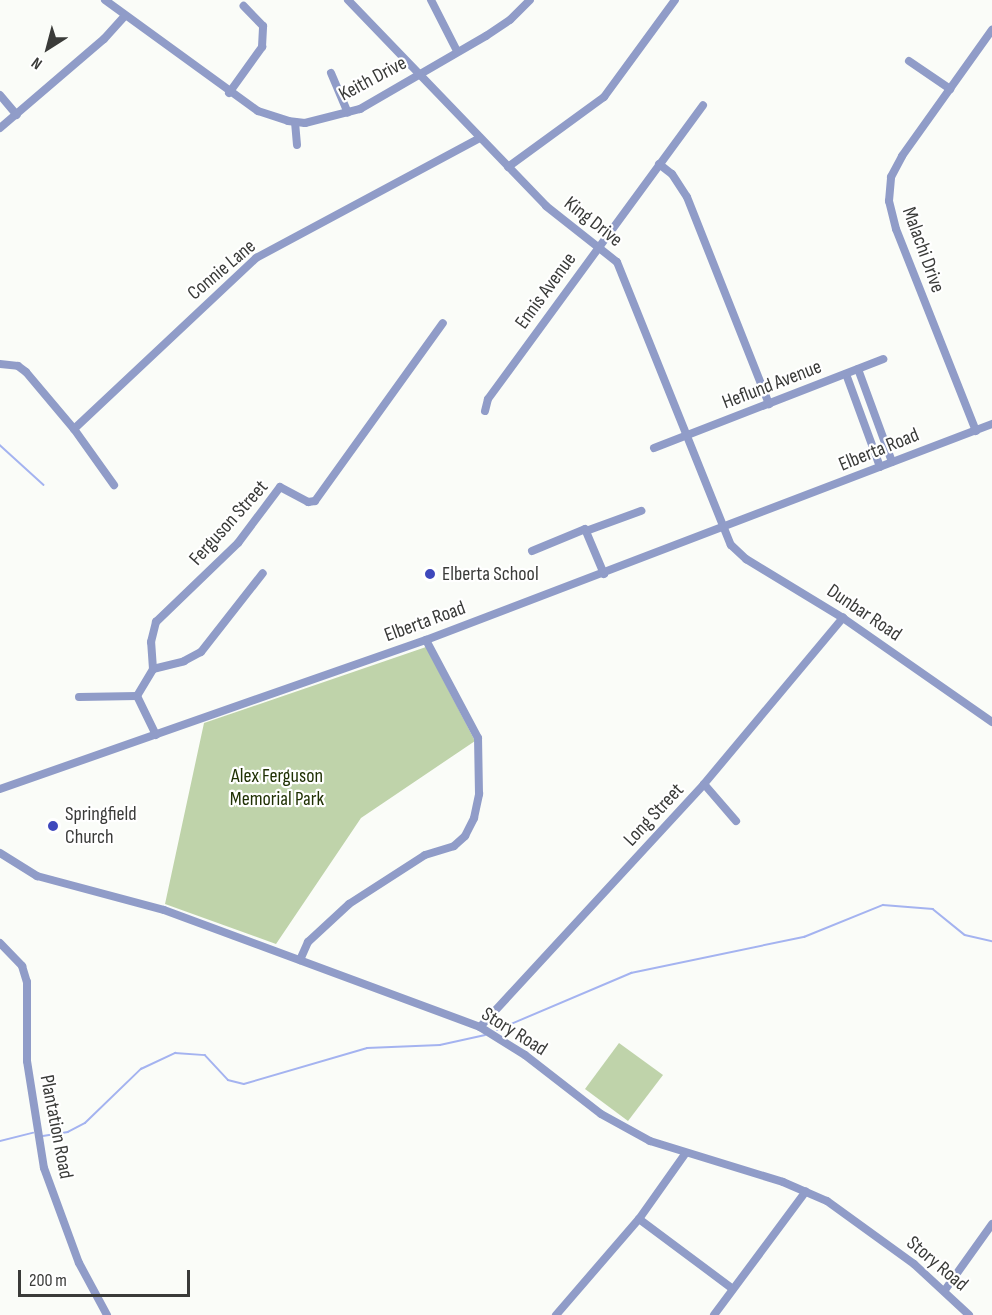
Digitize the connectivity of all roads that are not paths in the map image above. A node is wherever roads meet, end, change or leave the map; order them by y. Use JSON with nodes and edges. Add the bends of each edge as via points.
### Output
{"nodes":[{"id":1,"x":105,"y":0,"type":"edge"},
{"id":2,"x":348,"y":0,"type":"edge"},
{"id":3,"x":431,"y":0,"type":"edge"},
{"id":4,"x":530,"y":0,"type":"edge"},
{"id":5,"x":675,"y":0,"type":"edge"},
{"id":6,"x":244,"y":6,"type":"dead end"},
{"id":7,"x":125,"y":16,"type":"junction"},
{"id":8,"x":992,"y":30,"type":"edge"},
{"id":9,"x":457,"y":51,"type":"junction"},
{"id":10,"x":909,"y":61,"type":"dead end"},
{"id":11,"x":331,"y":73,"type":"dead end"},
{"id":12,"x":418,"y":73,"type":"junction"},
{"id":13,"x":950,"y":89,"type":"junction"},
{"id":14,"x":229,"y":93,"type":"junction"},
{"id":15,"x":0,"y":95,"type":"edge"},
{"id":16,"x":703,"y":105,"type":"dead end"},
{"id":17,"x":348,"y":113,"type":"junction"},
{"id":18,"x":17,"y":115,"type":"junction"},
{"id":19,"x":295,"y":122,"type":"junction"},
{"id":20,"x":0,"y":128,"type":"edge"},
{"id":21,"x":480,"y":138,"type":"junction"},
{"id":22,"x":297,"y":145,"type":"dead end"},
{"id":23,"x":659,"y":165,"type":"junction"},
{"id":24,"x":508,"y":167,"type":"junction"},
{"id":25,"x":600,"y":246,"type":"junction"},
{"id":26,"x":443,"y":323,"type":"dead end"},
{"id":27,"x":883,"y":359,"type":"dead end"},
{"id":28,"x":0,"y":364,"type":"edge"},
{"id":29,"x":858,"y":369,"type":"junction"},
{"id":30,"x":846,"y":374,"type":"junction"},
{"id":31,"x":768,"y":404,"type":"junction"},
{"id":32,"x":485,"y":411,"type":"dead end"},
{"id":33,"x":992,"y":424,"type":"edge"},
{"id":34,"x":74,"y":429,"type":"junction"},
{"id":35,"x":976,"y":430,"type":"junction"},
{"id":36,"x":687,"y":437,"type":"junction"},
{"id":37,"x":654,"y":448,"type":"dead end"},
{"id":38,"x":892,"y":462,"type":"junction"},
{"id":39,"x":880,"y":467,"type":"junction"},
{"id":40,"x":114,"y":485,"type":"dead end"},
{"id":41,"x":641,"y":511,"type":"dead end"},
{"id":42,"x":723,"y":529,"type":"junction"},
{"id":43,"x":586,"y":531,"type":"junction"},
{"id":44,"x":532,"y":551,"type":"dead end"},
{"id":45,"x":263,"y":573,"type":"dead end"},
{"id":46,"x":604,"y":574,"type":"junction"},
{"id":47,"x":843,"y":618,"type":"junction"},
{"id":48,"x":426,"y":640,"type":"junction"},
{"id":49,"x":153,"y":669,"type":"junction"},
{"id":50,"x":137,"y":696,"type":"junction"},
{"id":51,"x":79,"y":697,"type":"dead end"},
{"id":52,"x":992,"y":722,"type":"edge"},
{"id":53,"x":156,"y":735,"type":"junction"},
{"id":54,"x":704,"y":784,"type":"junction"},
{"id":55,"x":0,"y":789,"type":"edge"},
{"id":56,"x":736,"y":821,"type":"dead end"},
{"id":57,"x":0,"y":853,"type":"edge"},
{"id":58,"x":0,"y":943,"type":"edge"},
{"id":59,"x":300,"y":960,"type":"junction"},
{"id":60,"x":480,"y":1027,"type":"junction"},
{"id":61,"x":685,"y":1154,"type":"junction"},
{"id":62,"x":806,"y":1191,"type":"junction"},
{"id":63,"x":639,"y":1220,"type":"junction"},
{"id":64,"x":992,"y":1224,"type":"edge"},
{"id":65,"x":733,"y":1289,"type":"junction"},
{"id":66,"x":945,"y":1290,"type":"junction"},
{"id":67,"x":107,"y":1315,"type":"edge"},
{"id":68,"x":556,"y":1315,"type":"edge"},
{"id":69,"x":714,"y":1315,"type":"edge"},
{"id":70,"x":969,"y":1315,"type":"edge"}],
"edges":[{"from":1,"to":7,"type":"street","name":"Keith Drive"},
{"from":2,"to":12,"type":"street","name":"King Drive"},
{"from":3,"to":9,"type":"street"},
{"from":4,"to":9,"type":"street","name":"Keith Drive","via":[[510,20]]},
{"from":5,"to":24,"type":"street","via":[[604,97]]},
{"from":6,"to":14,"type":"street","via":[[263,26],[262,47]]},
{"from":7,"to":14,"type":"street","name":"Keith Drive"},
{"from":7,"to":18,"type":"street"},
{"from":8,"to":13,"type":"street","name":"Malachi Drive"},
{"from":9,"to":12,"type":"street","name":"Keith Drive"},
{"from":10,"to":13,"type":"street"},
{"from":11,"to":17,"type":"street"},
{"from":12,"to":17,"type":"street","name":"Keith Drive"},
{"from":12,"to":21,"type":"street","name":"King Drive"},
{"from":13,"to":35,"type":"street","name":"Malachi Drive","via":[[899,161],[891,177],[889,201],[896,229]]},
{"from":14,"to":19,"type":"street","name":"Keith Drive","via":[[271,117]]},
{"from":15,"to":18,"type":"street"},
{"from":16,"to":23,"type":"street","name":"Ennis Avenue"},
{"from":17,"to":19,"type":"street","name":"Keith Drive"},
{"from":18,"to":20,"type":"street"},
{"from":19,"to":22,"type":"street"},
{"from":21,"to":24,"type":"street","name":"King Drive"},
{"from":21,"to":34,"type":"street","name":"Connie Lane","via":[[256,258]]},
{"from":23,"to":25,"type":"street","name":"Ennis Avenue"},
{"from":23,"to":31,"type":"street","via":[[672,174],[687,197]]},
{"from":24,"to":25,"type":"street","name":"King Drive","via":[[546,206]]},
{"from":25,"to":32,"type":"street","name":"Ennis Avenue","via":[[488,399]]},
{"from":25,"to":36,"type":"street","name":"King Drive","via":[[623,271]]},
{"from":26,"to":49,"type":"street","name":"Ferguson Street","via":[[315,501],[308,502],[280,487],[238,543],[164,611],[152,632]]},
{"from":27,"to":29,"type":"street"},
{"from":28,"to":34,"type":"street","via":[[18,366],[26,372]]},
{"from":29,"to":30,"type":"street"},
{"from":29,"to":38,"type":"street"},
{"from":30,"to":31,"type":"street","name":"Heflund Avenue"},
{"from":30,"to":39,"type":"street","name":"Heflund Avenue"},
{"from":31,"to":36,"type":"street","name":"Heflund Avenue"},
{"from":33,"to":35,"type":"street","name":"Elberta Road"},
{"from":34,"to":40,"type":"street"},
{"from":35,"to":38,"type":"street","name":"Elberta Road"},
{"from":36,"to":37,"type":"street","name":"Heflund Avenue"},
{"from":36,"to":42,"type":"street","name":"King Drive"},
{"from":38,"to":39,"type":"street","name":"Elberta Road"},
{"from":39,"to":42,"type":"street","name":"Elberta Road"},
{"from":41,"to":43,"type":"street"},
{"from":42,"to":46,"type":"street","name":"Elberta Road"},
{"from":42,"to":47,"type":"street","name":"Dunbar Road","via":[[731,545],[746,559]]},
{"from":43,"to":44,"type":"street"},
{"from":43,"to":46,"type":"street"},
{"from":45,"to":49,"type":"street","via":[[201,652]]},
{"from":46,"to":48,"type":"street","name":"Elberta Road"},
{"from":47,"to":52,"type":"street","name":"Dunbar Road"},
{"from":47,"to":54,"type":"street","name":"Long Street"},
{"from":48,"to":53,"type":"street","name":"Elberta Road"},
{"from":48,"to":59,"type":"street","via":[[478,738],[479,794],[474,818],[465,836],[454,846],[425,855],[349,904],[308,942]]},
{"from":49,"to":50,"type":"street"},
{"from":50,"to":51,"type":"street"},
{"from":50,"to":53,"type":"street"},
{"from":53,"to":55,"type":"street","name":"Elberta Road"},
{"from":54,"to":56,"type":"street"},
{"from":54,"to":60,"type":"street","name":"Long Street"},
{"from":57,"to":59,"type":"street","name":"Story Road","via":[[37,876],[134,901]]},
{"from":58,"to":67,"type":"street","name":"Plantation Road","via":[[22,966],[27,982],[27,1061],[44,1168],[79,1263]]},
{"from":59,"to":60,"type":"street","name":"Story Road"},
{"from":60,"to":61,"type":"street","name":"Story Road","via":[[525,1055],[615,1123]]},
{"from":61,"to":62,"type":"street","name":"Story Road"},
{"from":61,"to":63,"type":"street"},
{"from":62,"to":65,"type":"street"},
{"from":62,"to":66,"type":"street","name":"Story Road","via":[[853,1219]]},
{"from":63,"to":65,"type":"street"},
{"from":63,"to":68,"type":"street"},
{"from":64,"to":66,"type":"street"},
{"from":65,"to":69,"type":"street"},
{"from":66,"to":70,"type":"street","name":"Story Road"}]}
